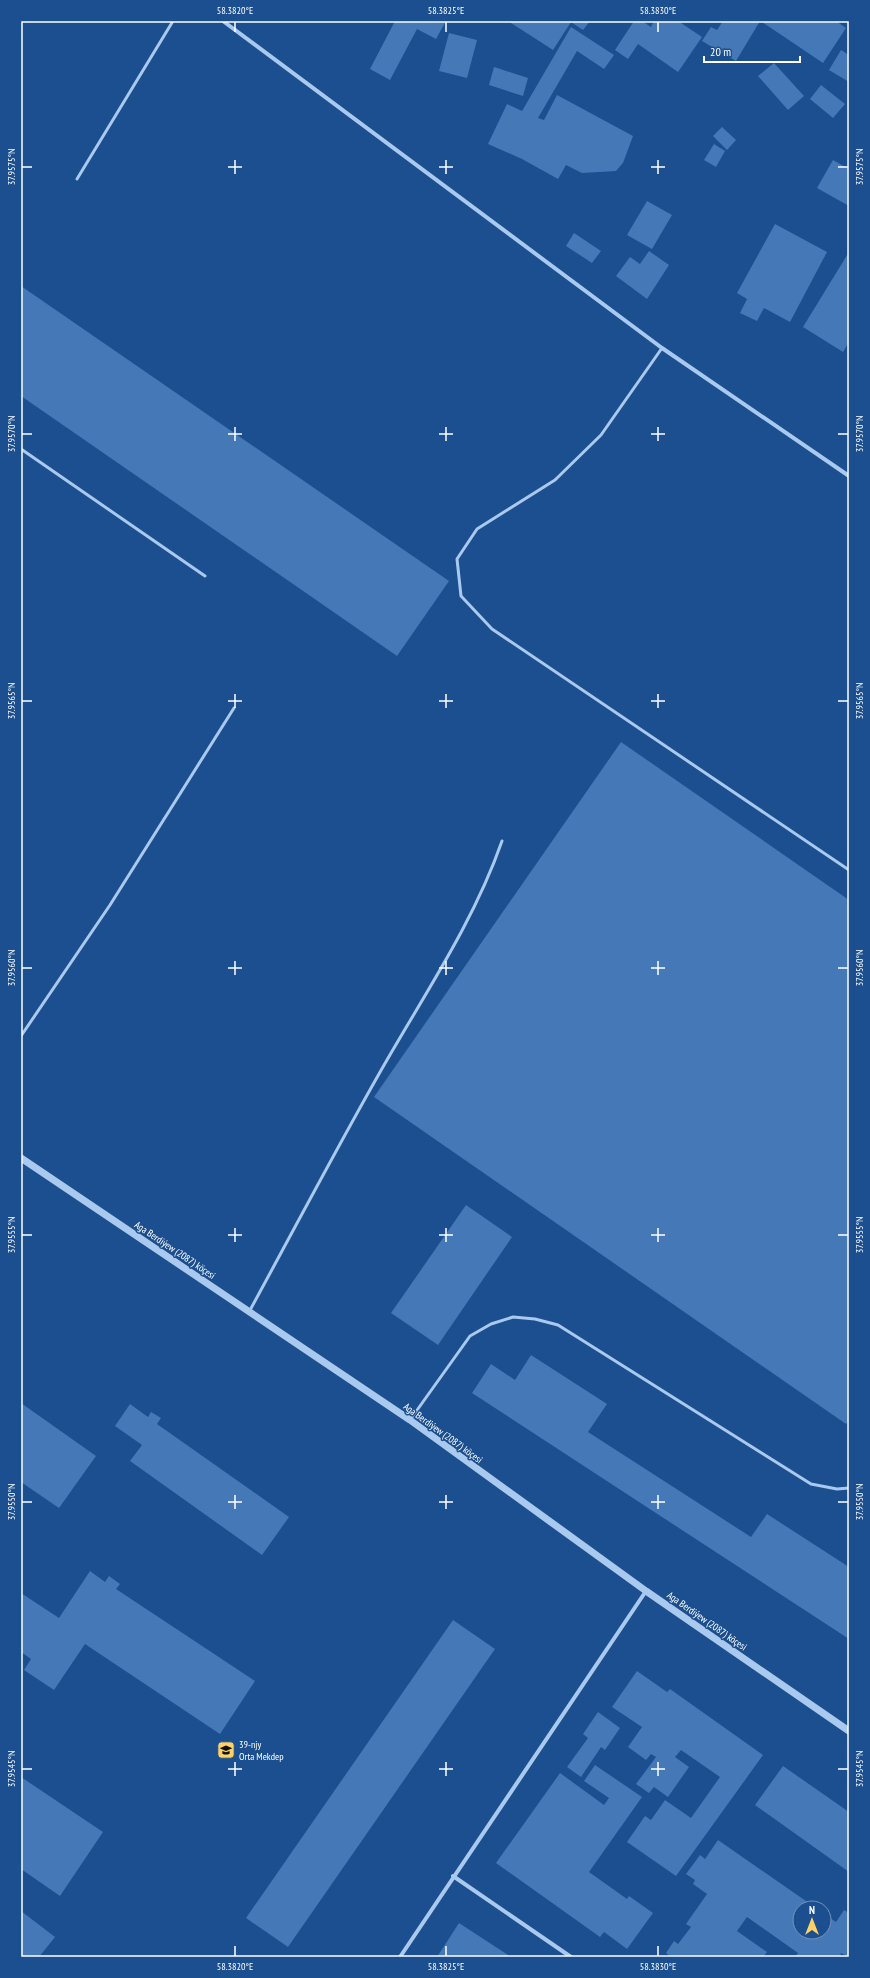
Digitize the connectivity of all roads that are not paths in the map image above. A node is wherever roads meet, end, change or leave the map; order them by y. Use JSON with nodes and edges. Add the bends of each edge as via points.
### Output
{"nodes":[{"id":1,"x":173,"y":21,"type":"edge"},
{"id":2,"x":223,"y":21,"type":"edge"},
{"id":3,"x":78,"y":179,"type":"dead end"},
{"id":4,"x":662,"y":348,"type":"junction"},
{"id":5,"x":21,"y":449,"type":"edge"},
{"id":6,"x":849,"y":476,"type":"edge"},
{"id":7,"x":205,"y":576,"type":"dead end"},
{"id":8,"x":234,"y":708,"type":"dead end"},
{"id":9,"x":502,"y":841,"type":"dead end"},
{"id":10,"x":849,"y":870,"type":"edge"},
{"id":11,"x":21,"y":1036,"type":"edge"},
{"id":12,"x":21,"y":1158,"type":"edge"},
{"id":13,"x":249,"y":1312,"type":"junction"},
{"id":14,"x":410,"y":1420,"type":"junction"},
{"id":15,"x":849,"y":1488,"type":"edge"},
{"id":16,"x":646,"y":1591,"type":"junction"},
{"id":17,"x":849,"y":1731,"type":"edge"},
{"id":18,"x":453,"y":1876,"type":"junction"},
{"id":19,"x":400,"y":1957,"type":"edge"},
{"id":20,"x":571,"y":1957,"type":"edge"}],
"edges":[{"from":1,"to":3,"type":"lane"},
{"from":2,"to":4,"type":"street"},
{"from":4,"to":6,"type":"street"},
{"from":4,"to":10,"type":"lane","via":[[601,435],[555,480],[477,529],[457,559],[462,596],[492,629]]},
{"from":5,"to":7,"type":"lane"},
{"from":8,"to":11,"type":"lane","via":[[110,905]]},
{"from":9,"to":13,"type":"lane","via":[[492,871],[460,933],[375,1081]]},
{"from":12,"to":13,"type":"street","name":"Aga Berdiýew (2087) köçesi"},
{"from":13,"to":14,"type":"street","name":"Aga Berdiýew (2087) köçesi"},
{"from":14,"to":15,"type":"lane","via":[[470,1336],[491,1324],[513,1317],[535,1319],[558,1325],[811,1484],[837,1489]]},
{"from":14,"to":16,"type":"street","name":"Aga Berdiýew (2087) köçesi"},
{"from":16,"to":17,"type":"street","name":"Aga Berdiýew (2087) köçesi"},
{"from":16,"to":18,"type":"street"},
{"from":18,"to":19,"type":"street"},
{"from":18,"to":20,"type":"street"}]}
